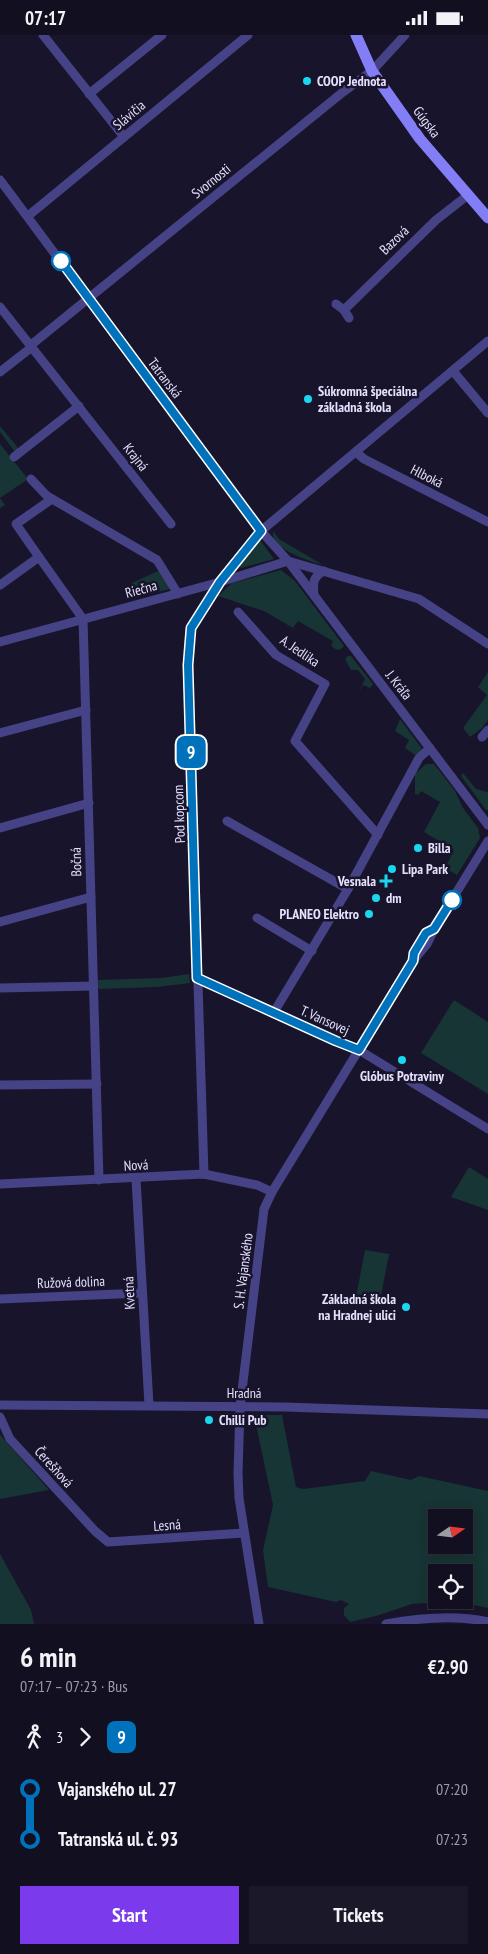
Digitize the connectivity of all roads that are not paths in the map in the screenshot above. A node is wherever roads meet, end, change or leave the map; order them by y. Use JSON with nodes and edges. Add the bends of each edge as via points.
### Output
{"nodes":[{"id":1,"x":43,"y":35,"type":"edge"},
{"id":2,"x":162,"y":35,"type":"edge"},
{"id":3,"x":248,"y":35,"type":"edge"},
{"id":4,"x":356,"y":35,"type":"edge"},
{"id":5,"x":405,"y":35,"type":"edge"},
{"id":6,"x":372,"y":71,"type":"junction"},
{"id":7,"x":89,"y":94,"type":"junction"},
{"id":8,"x":124,"y":137,"type":"junction"},
{"id":9,"x":0,"y":180,"type":"edge"},
{"id":10,"x":468,"y":195,"type":"junction"},
{"id":11,"x":28,"y":216,"type":"junction"},
{"id":12,"x":488,"y":218,"type":"edge"},
{"id":13,"x":88,"y":298,"type":"junction"},
{"id":14,"x":0,"y":307,"type":"edge"},
{"id":15,"x":349,"y":318,"type":"dead end"},
{"id":16,"x":488,"y":341,"type":"edge"},
{"id":17,"x":31,"y":346,"type":"junction"},
{"id":18,"x":453,"y":371,"type":"junction"},
{"id":19,"x":0,"y":372,"type":"edge"},
{"id":20,"x":79,"y":406,"type":"junction"},
{"id":21,"x":488,"y":413,"type":"edge"},
{"id":22,"x":356,"y":452,"type":"junction"},
{"id":23,"x":14,"y":457,"type":"dead end"},
{"id":24,"x":31,"y":479,"type":"dead end"},
{"id":25,"x":52,"y":499,"type":"junction"},
{"id":26,"x":488,"y":522,"type":"edge"},
{"id":27,"x":172,"y":524,"type":"dead end"},
{"id":28,"x":261,"y":531,"type":"junction"},
{"id":29,"x":38,"y":557,"type":"junction"},
{"id":30,"x":288,"y":561,"type":"junction"},
{"id":31,"x":324,"y":571,"type":"junction"},
{"id":32,"x":220,"y":582,"type":"junction"},
{"id":33,"x":0,"y":585,"type":"edge"},
{"id":34,"x":178,"y":594,"type":"junction"},
{"id":35,"x":314,"y":595,"type":"junction"},
{"id":36,"x":238,"y":612,"type":"dead end"},
{"id":37,"x":83,"y":619,"type":"junction"},
{"id":38,"x":0,"y":642,"type":"edge"},
{"id":39,"x":488,"y":644,"type":"edge"},
{"id":40,"x":86,"y":710,"type":"junction"},
{"id":41,"x":0,"y":733,"type":"edge"},
{"id":42,"x":430,"y":748,"type":"junction"},
{"id":43,"x":88,"y":803,"type":"junction"},
{"id":44,"x":227,"y":821,"type":"dead end"},
{"id":45,"x":488,"y":825,"type":"edge"},
{"id":46,"x":0,"y":828,"type":"edge"},
{"id":47,"x":378,"y":835,"type":"junction"},
{"id":48,"x":488,"y":841,"type":"edge"},
{"id":49,"x":348,"y":889,"type":"junction"},
{"id":50,"x":91,"y":897,"type":"junction"},
{"id":51,"x":257,"y":918,"type":"dead end"},
{"id":52,"x":0,"y":922,"type":"edge"},
{"id":53,"x":312,"y":951,"type":"junction"},
{"id":54,"x":197,"y":978,"type":"junction"},
{"id":55,"x":94,"y":986,"type":"junction"},
{"id":56,"x":0,"y":988,"type":"edge"},
{"id":57,"x":274,"y":1012,"type":"junction"},
{"id":58,"x":359,"y":1050,"type":"junction"},
{"id":59,"x":97,"y":1084,"type":"junction"},
{"id":60,"x":0,"y":1085,"type":"edge"},
{"id":61,"x":488,"y":1129,"type":"edge"},
{"id":62,"x":204,"y":1174,"type":"junction"},
{"id":63,"x":136,"y":1179,"type":"junction"},
{"id":64,"x":99,"y":1180,"type":"junction"},
{"id":65,"x":0,"y":1184,"type":"edge"},
{"id":66,"x":272,"y":1192,"type":"junction"},
{"id":67,"x":142,"y":1293,"type":"junction"},
{"id":68,"x":0,"y":1299,"type":"edge"},
{"id":69,"x":0,"y":1405,"type":"edge"},
{"id":70,"x":148,"y":1405,"type":"junction"},
{"id":71,"x":240,"y":1407,"type":"junction"},
{"id":72,"x":488,"y":1414,"type":"edge"},
{"id":73,"x":0,"y":1417,"type":"edge"},
{"id":74,"x":95,"y":1531,"type":"joint"},
{"id":75,"x":244,"y":1533,"type":"junction"},
{"id":76,"x":488,"y":1622,"type":"edge"},
{"id":77,"x":258,"y":1624,"type":"edge"},
{"id":78,"x":386,"y":1624,"type":"edge"}],
"edges":[{"from":1,"to":7,"type":"street"},
{"from":2,"to":7,"type":"street"},
{"from":3,"to":8,"type":"street","name":"Slávičia"},
{"from":4,"to":6,"type":"main road","name":"Gúgska"},
{"from":5,"to":6,"type":"street","name":"Svornosti"},
{"from":6,"to":10,"type":"main road","name":"Gúgska","via":[[420,139]]},
{"from":6,"to":13,"type":"street","name":"Svornosti"},
{"from":7,"to":8,"type":"street"},
{"from":8,"to":11,"type":"street","name":"Slávičia"},
{"from":9,"to":11,"type":"street","name":"Tatranská"},
{"from":10,"to":12,"type":"main road","name":"Gúgska"},
{"from":10,"to":15,"type":"street","name":"Bazová","via":[[340,307]]},
{"from":11,"to":13,"type":"street","name":"Tatranská"},
{"from":13,"to":17,"type":"street","name":"Svornosti"},
{"from":13,"to":28,"type":"street","name":"Tatranská"},
{"from":14,"to":17,"type":"street","name":"Krajná"},
{"from":16,"to":18,"type":"street","name":"Pod kopcom"},
{"from":17,"to":19,"type":"street"},
{"from":17,"to":20,"type":"street","name":"Krajná"},
{"from":18,"to":21,"type":"street"},
{"from":18,"to":22,"type":"street","name":"Pod kopcom"},
{"from":20,"to":23,"type":"street"},
{"from":20,"to":27,"type":"street","name":"Krajná"},
{"from":22,"to":26,"type":"street","name":"Hlboká"},
{"from":22,"to":28,"type":"street","name":"Pod kopcom"},
{"from":24,"to":25,"type":"street"},
{"from":25,"to":29,"type":"street","via":[[16,524]]},
{"from":25,"to":34,"type":"street","via":[[157,559]]},
{"from":28,"to":30,"type":"street","name":"Tatranská"},
{"from":28,"to":32,"type":"street","name":"Pod kopcom"},
{"from":29,"to":33,"type":"street"},
{"from":29,"to":37,"type":"street"},
{"from":30,"to":31,"type":"street"},
{"from":30,"to":32,"type":"street","name":"Riečna"},
{"from":30,"to":35,"type":"street","name":"J. Kráľa"},
{"from":31,"to":35,"type":"street","via":[[313,581]]},
{"from":31,"to":39,"type":"street","via":[[419,599]]},
{"from":32,"to":34,"type":"street","name":"Riečna"},
{"from":32,"to":54,"type":"street","name":"Pod kopcom","via":[[191,628],[188,665]]},
{"from":34,"to":37,"type":"street","name":"Riečna"},
{"from":35,"to":42,"type":"street","name":"J. Kráľa"},
{"from":36,"to":47,"type":"street","name":"A. Jedlika","via":[[276,655],[325,684],[295,741]]},
{"from":37,"to":38,"type":"street","name":"Riečna"},
{"from":37,"to":40,"type":"street","name":"Bočná"},
{"from":40,"to":41,"type":"street"},
{"from":40,"to":43,"type":"street","name":"Bočná"},
{"from":42,"to":45,"type":"street","name":"J. Kráľa"},
{"from":42,"to":47,"type":"street","via":[[419,758]]},
{"from":43,"to":46,"type":"street"},
{"from":43,"to":50,"type":"street","name":"Bočná"},
{"from":44,"to":49,"type":"street"},
{"from":47,"to":49,"type":"street"},
{"from":48,"to":58,"type":"street","name":"S. H. Vajanského"},
{"from":49,"to":53,"type":"street"},
{"from":50,"to":52,"type":"street"},
{"from":50,"to":55,"type":"street","name":"Bočná"},
{"from":51,"to":53,"type":"street"},
{"from":53,"to":57,"type":"street"},
{"from":54,"to":57,"type":"street","name":"T. Vansovej"},
{"from":54,"to":62,"type":"street","name":"Pod kopcom"},
{"from":55,"to":56,"type":"street"},
{"from":55,"to":59,"type":"street","name":"Bočná"},
{"from":57,"to":58,"type":"street","name":"T. Vansovej"},
{"from":58,"to":61,"type":"street","name":"T. Vansovej"},
{"from":58,"to":66,"type":"street","name":"S. H. Vajanského"},
{"from":59,"to":60,"type":"street"},
{"from":59,"to":64,"type":"street","name":"Bočná"},
{"from":62,"to":63,"type":"street","name":"Nová"},
{"from":62,"to":66,"type":"street","name":"Nová","via":[[257,1185]]},
{"from":63,"to":64,"type":"street","name":"Nová"},
{"from":63,"to":67,"type":"street","name":"Kvetná"},
{"from":64,"to":65,"type":"street","name":"Nová"},
{"from":66,"to":71,"type":"street","name":"S. H. Vajanského","via":[[264,1209]]},
{"from":67,"to":68,"type":"street","name":"Ružová dolina"},
{"from":67,"to":70,"type":"street","name":"Kvetná"},
{"from":69,"to":70,"type":"street","name":"Hradná"},
{"from":70,"to":71,"type":"street","name":"Hradná"},
{"from":71,"to":72,"type":"street","name":"Hradná"},
{"from":71,"to":75,"type":"street","name":"S. H. Vajanského","via":[[238,1481]]},
{"from":73,"to":74,"type":"street","name":"Čerešňová","via":[[10,1439]]},
{"from":74,"to":75,"type":"street","name":"Lesná","via":[[103,1539],[114,1542]]},
{"from":75,"to":77,"type":"street","name":"S. H. Vajanského"},
{"from":76,"to":78,"type":"street","via":[[466,1617]]}]}
